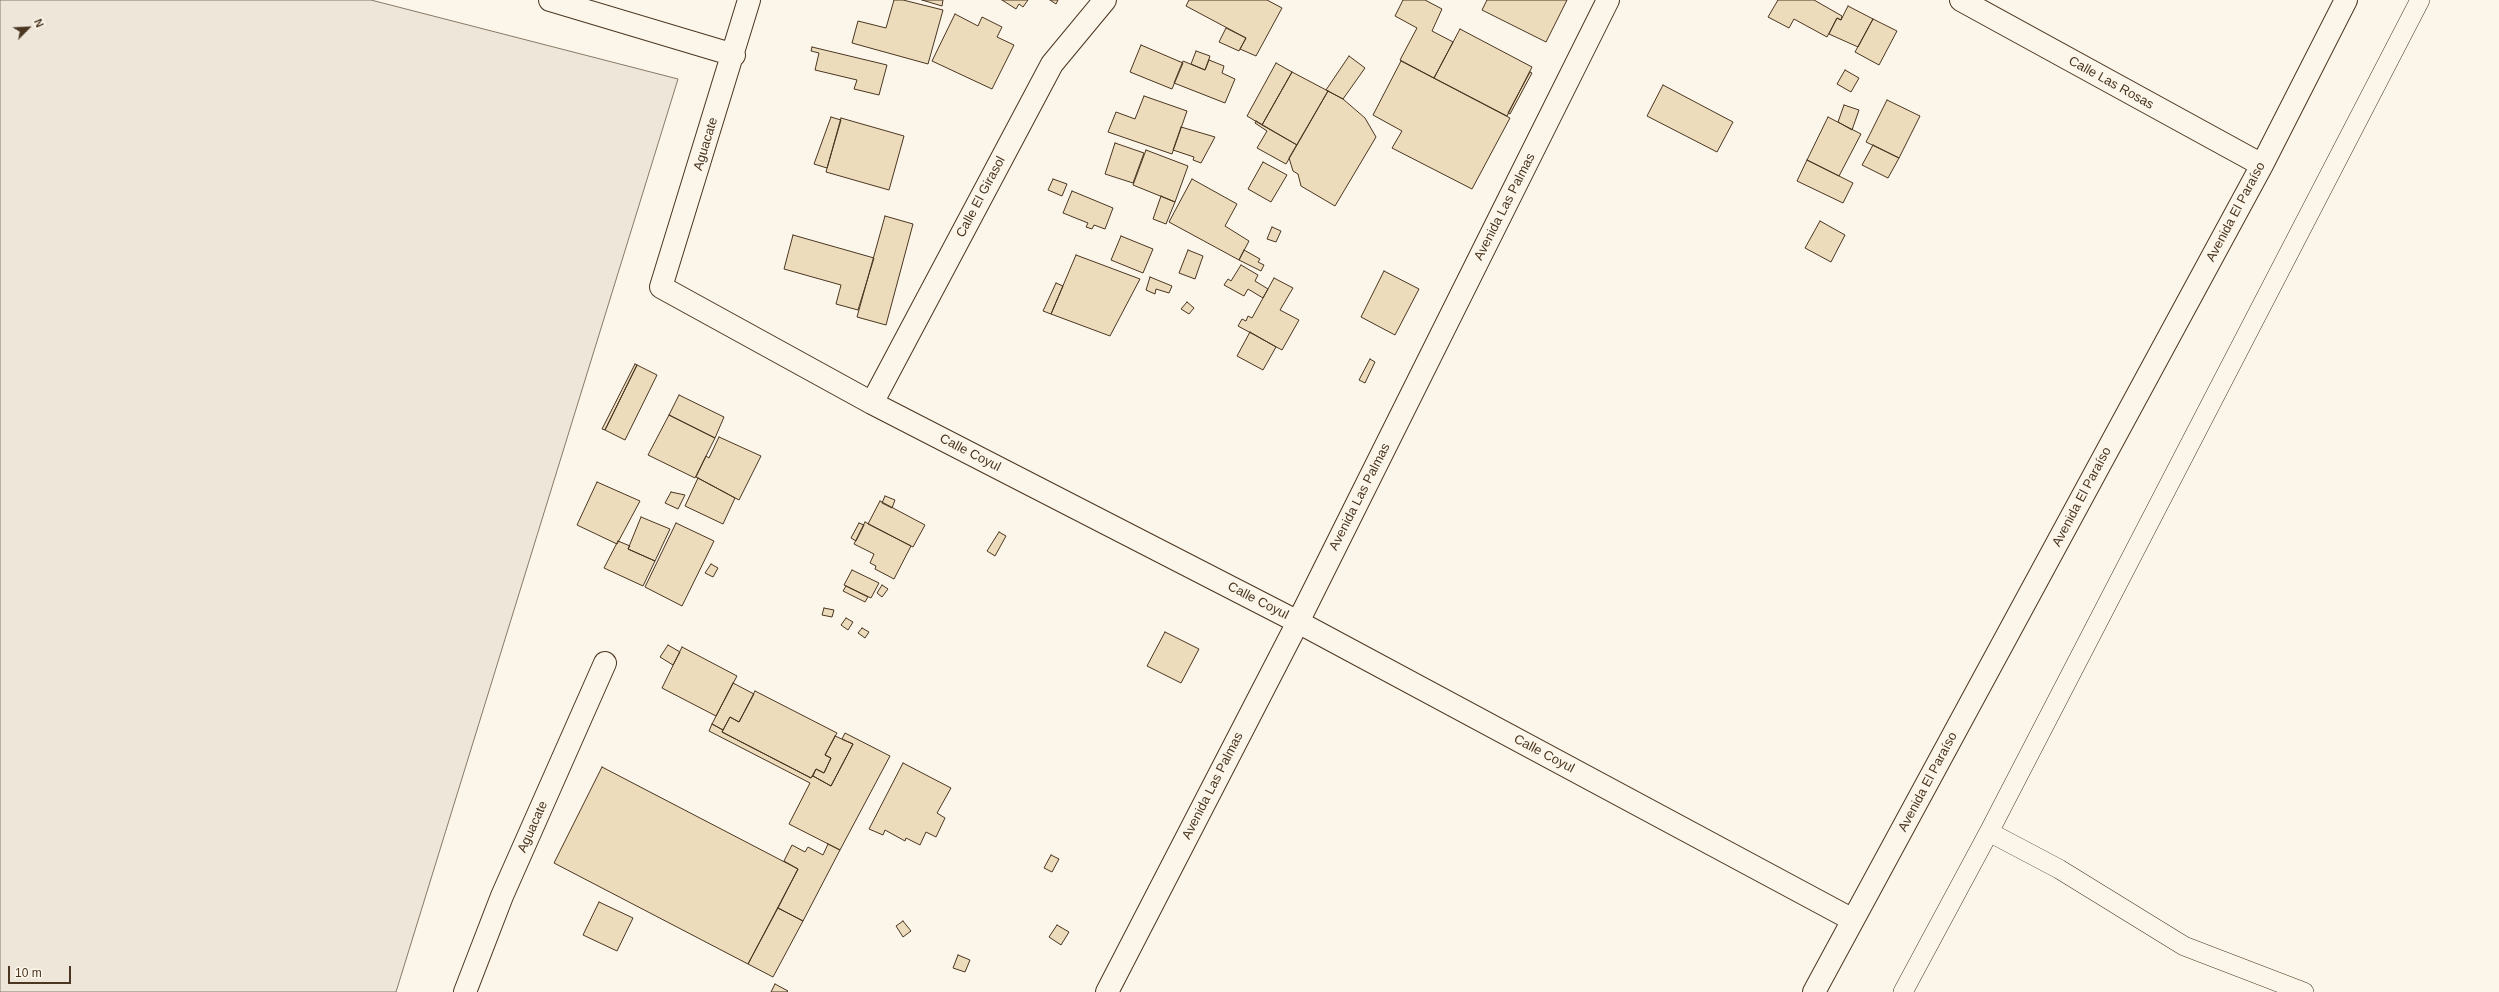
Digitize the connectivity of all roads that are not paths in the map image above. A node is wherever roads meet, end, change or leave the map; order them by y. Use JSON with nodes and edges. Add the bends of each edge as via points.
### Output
{"nodes":[{"id":1,"x":550,"y":0,"type":"edge"},
{"id":2,"x":749,"y":0,"type":"edge"},
{"id":3,"x":1105,"y":0,"type":"edge"},
{"id":4,"x":1608,"y":0,"type":"edge"},
{"id":5,"x":1960,"y":0,"type":"edge"},
{"id":6,"x":2346,"y":0,"type":"edge"},
{"id":7,"x":2420,"y":0,"type":"edge"},
{"id":8,"x":734,"y":55,"type":"junction"},
{"id":9,"x":2262,"y":165,"type":"junction"},
{"id":10,"x":661,"y":287,"type":"joint"},
{"id":11,"x":872,"y":403,"type":"junction"},
{"id":12,"x":1298,"y":622,"type":"junction"},
{"id":13,"x":605,"y":663,"type":"dead end"},
{"id":14,"x":1989,"y":832,"type":"junction"},
{"id":15,"x":1853,"y":920,"type":"junction"},
{"id":16,"x":465,"y":992,"type":"edge"},
{"id":17,"x":1107,"y":992,"type":"edge"},
{"id":18,"x":1814,"y":992,"type":"edge"},
{"id":19,"x":1903,"y":992,"type":"edge"},
{"id":20,"x":2304,"y":992,"type":"edge"}],
"edges":[{"from":1,"to":8,"type":"street"},
{"from":2,"to":8,"type":"street","name":"Aguacate"},
{"from":3,"to":11,"type":"street","name":"Calle El Girasol","via":[[1052,64]]},
{"from":4,"to":12,"type":"street","name":"Avenida Las Palmas"},
{"from":5,"to":9,"type":"street","name":"Calle Las Rosas"},
{"from":6,"to":9,"type":"street","name":"Avenida El Paraíso"},
{"from":7,"to":14,"type":"lane"},
{"from":8,"to":10,"type":"street","name":"Aguacate"},
{"from":9,"to":15,"type":"street","name":"Avenida El Paraíso"},
{"from":10,"to":11,"type":"street","name":"Calle Coyul"},
{"from":11,"to":12,"type":"street","name":"Calle Coyul"},
{"from":12,"to":15,"type":"street","name":"Calle Coyul"},
{"from":12,"to":17,"type":"street","name":"Avenida Las Palmas"},
{"from":13,"to":16,"type":"street","name":"Aguacate","via":[[502,896]]},
{"from":14,"to":19,"type":"lane"},
{"from":14,"to":20,"type":"lane","via":[[2059,869],[2184,946]]},
{"from":15,"to":18,"type":"street","name":"Avenida El Paraíso"}]}
